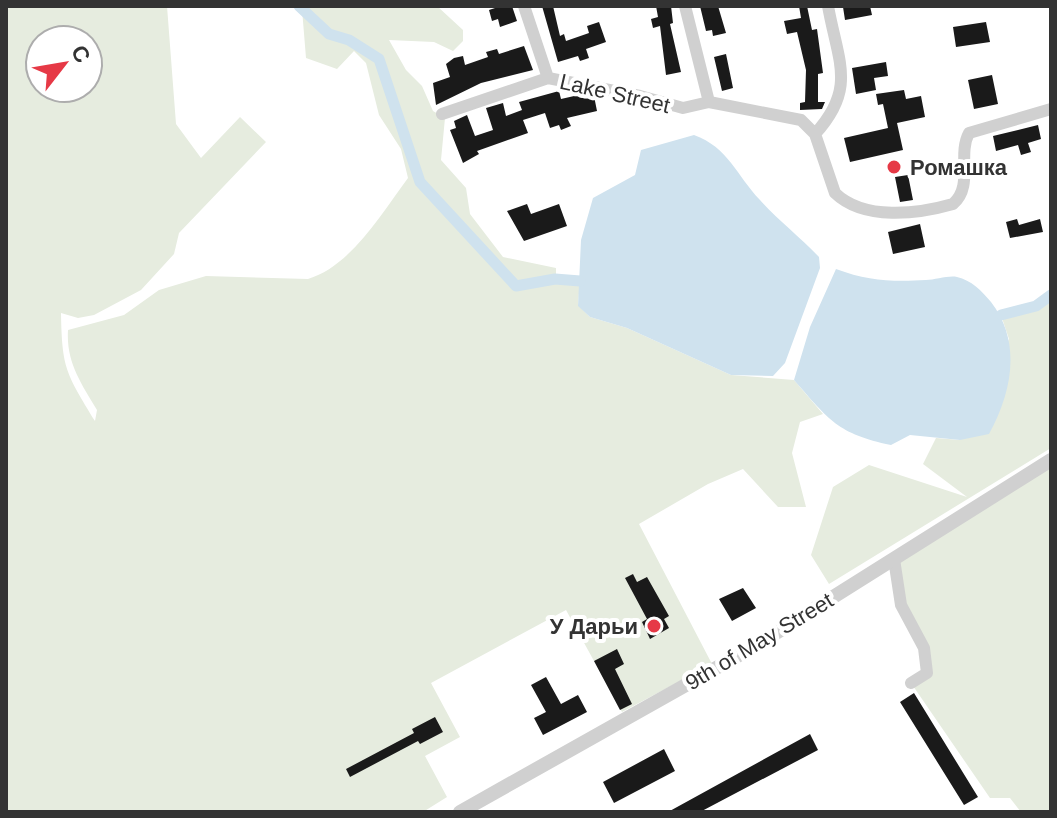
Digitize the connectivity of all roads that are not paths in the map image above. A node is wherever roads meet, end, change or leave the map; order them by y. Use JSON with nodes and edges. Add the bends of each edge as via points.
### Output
{"nodes":[{"id":1,"x":524,"y":6,"type":"edge"},
{"id":2,"x":685,"y":6,"type":"edge"},
{"id":3,"x":828,"y":6,"type":"edge"},
{"id":4,"x":548,"y":78,"type":"junction"},
{"id":5,"x":709,"y":102,"type":"junction"},
{"id":6,"x":1051,"y":109,"type":"edge"},
{"id":7,"x":442,"y":114,"type":"dead end"},
{"id":8,"x":815,"y":134,"type":"junction"},
{"id":9,"x":1051,"y":460,"type":"edge"},
{"id":10,"x":894,"y":559,"type":"junction"},
{"id":11,"x":911,"y":683,"type":"dead end"},
{"id":12,"x":460,"y":812,"type":"edge"}],
"edges":[{"from":1,"to":4,"type":"street","name":"Lake Street"},
{"from":2,"to":5,"type":"street"},
{"from":3,"to":8,"type":"street","via":[[841,97]]},
{"from":4,"to":5,"type":"street","name":"Lake Street","via":[[683,108]]},
{"from":4,"to":7,"type":"street"},
{"from":5,"to":8,"type":"street","name":"Lake Street","via":[[793,117]]},
{"from":6,"to":8,"type":"street","via":[[969,133],[958,199],[916,212],[865,209],[842,200]]},
{"from":9,"to":10,"type":"street","name":"9th of May Street"},
{"from":10,"to":11,"type":"street","via":[[901,605],[924,648],[927,673]]},
{"from":10,"to":12,"type":"street","name":"9th of May Street","via":[[751,649]]}]}
